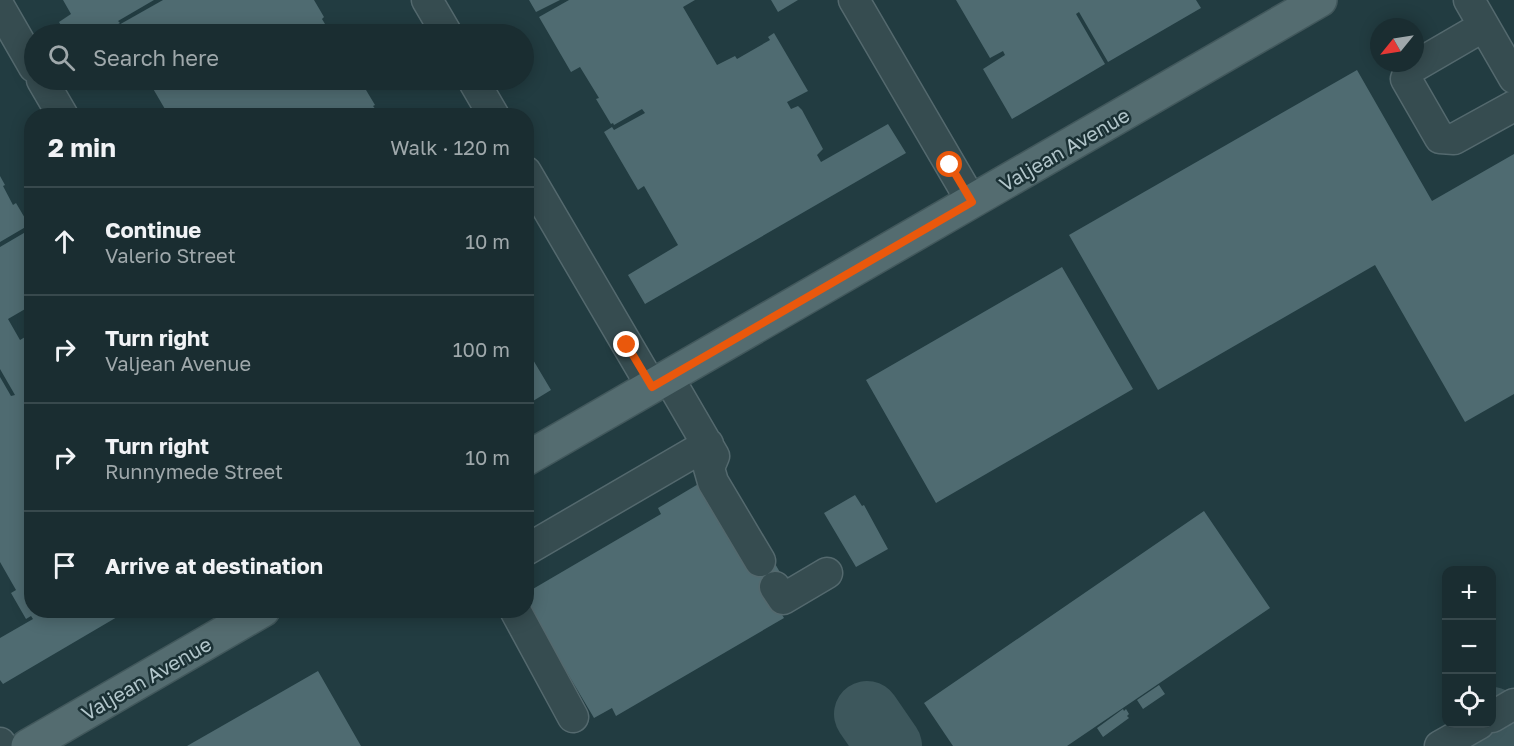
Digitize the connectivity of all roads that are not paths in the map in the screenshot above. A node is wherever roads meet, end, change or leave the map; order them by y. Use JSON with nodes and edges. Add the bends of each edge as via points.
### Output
{"nodes":[{"id":1,"x":427,"y":0,"type":"edge"},
{"id":2,"x":854,"y":0,"type":"edge"},
{"id":3,"x":1469,"y":0,"type":"edge"},
{"id":4,"x":1299,"y":5,"type":"edge"},
{"id":5,"x":0,"y":8,"type":"edge"},
{"id":6,"x":441,"y":24,"type":"edge"},
{"id":7,"x":1484,"y":26,"type":"junction"},
{"id":8,"x":24,"y":50,"type":"edge"},
{"id":9,"x":1514,"y":78,"type":"edge"},
{"id":10,"x":48,"y":90,"type":"edge"},
{"id":11,"x":479,"y":90,"type":"edge"},
{"id":12,"x":1514,"y":106,"type":"edge"},
{"id":13,"x":58,"y":108,"type":"edge"},
{"id":14,"x":489,"y":108,"type":"edge"},
{"id":15,"x":534,"y":185,"type":"edge"},
{"id":16,"x":972,"y":202,"type":"junction"},
{"id":17,"x":660,"y":382,"type":"junction"},
{"id":18,"x":708,"y":444,"type":"junction"},
{"id":19,"x":534,"y":454,"type":"edge"},
{"id":20,"x":534,"y":545,"type":"edge"},
{"id":21,"x":760,"y":561,"type":"dead end"},
{"id":22,"x":826,"y":573,"type":"dead end"},
{"id":23,"x":775,"y":586,"type":"dead end"},
{"id":24,"x":249,"y":618,"type":"edge"},
{"id":25,"x":519,"y":618,"type":"edge"},
{"id":26,"x":1514,"y":704,"type":"edge"},
{"id":27,"x":1496,"y":714,"type":"edge"},
{"id":28,"x":573,"y":717,"type":"dead end"},
{"id":29,"x":1471,"y":728,"type":"edge"},
{"id":30,"x":28,"y":746,"type":"edge"},
{"id":31,"x":1440,"y":746,"type":"edge"}],
"edges":[{"from":1,"to":6,"type":"street"},
{"from":2,"to":16,"type":"street"},
{"from":3,"to":7,"type":"street"},
{"from":4,"to":16,"type":"main road","name":"Valjean Avenue"},
{"from":5,"to":8,"type":"street"},
{"from":7,"to":9,"type":"street"},
{"from":7,"to":12,"type":"street","via":[[1410,69],[1406,79],[1440,138],[1455,139]]},
{"from":10,"to":13,"type":"street"},
{"from":11,"to":14,"type":"street"},
{"from":15,"to":17,"type":"street"},
{"from":16,"to":17,"type":"main road","name":"Valjean Avenue"},
{"from":17,"to":18,"type":"street"},
{"from":17,"to":19,"type":"main road","name":"Valjean Avenue"},
{"from":18,"to":20,"type":"street"},
{"from":18,"to":21,"type":"street","via":[[714,456],[709,468],[713,482]]},
{"from":22,"to":23,"type":"street","via":[[783,599]]},
{"from":24,"to":30,"type":"main road","name":"Valjean Avenue"},
{"from":25,"to":28,"type":"street"},
{"from":26,"to":27,"type":"street"},
{"from":29,"to":31,"type":"street"}]}
